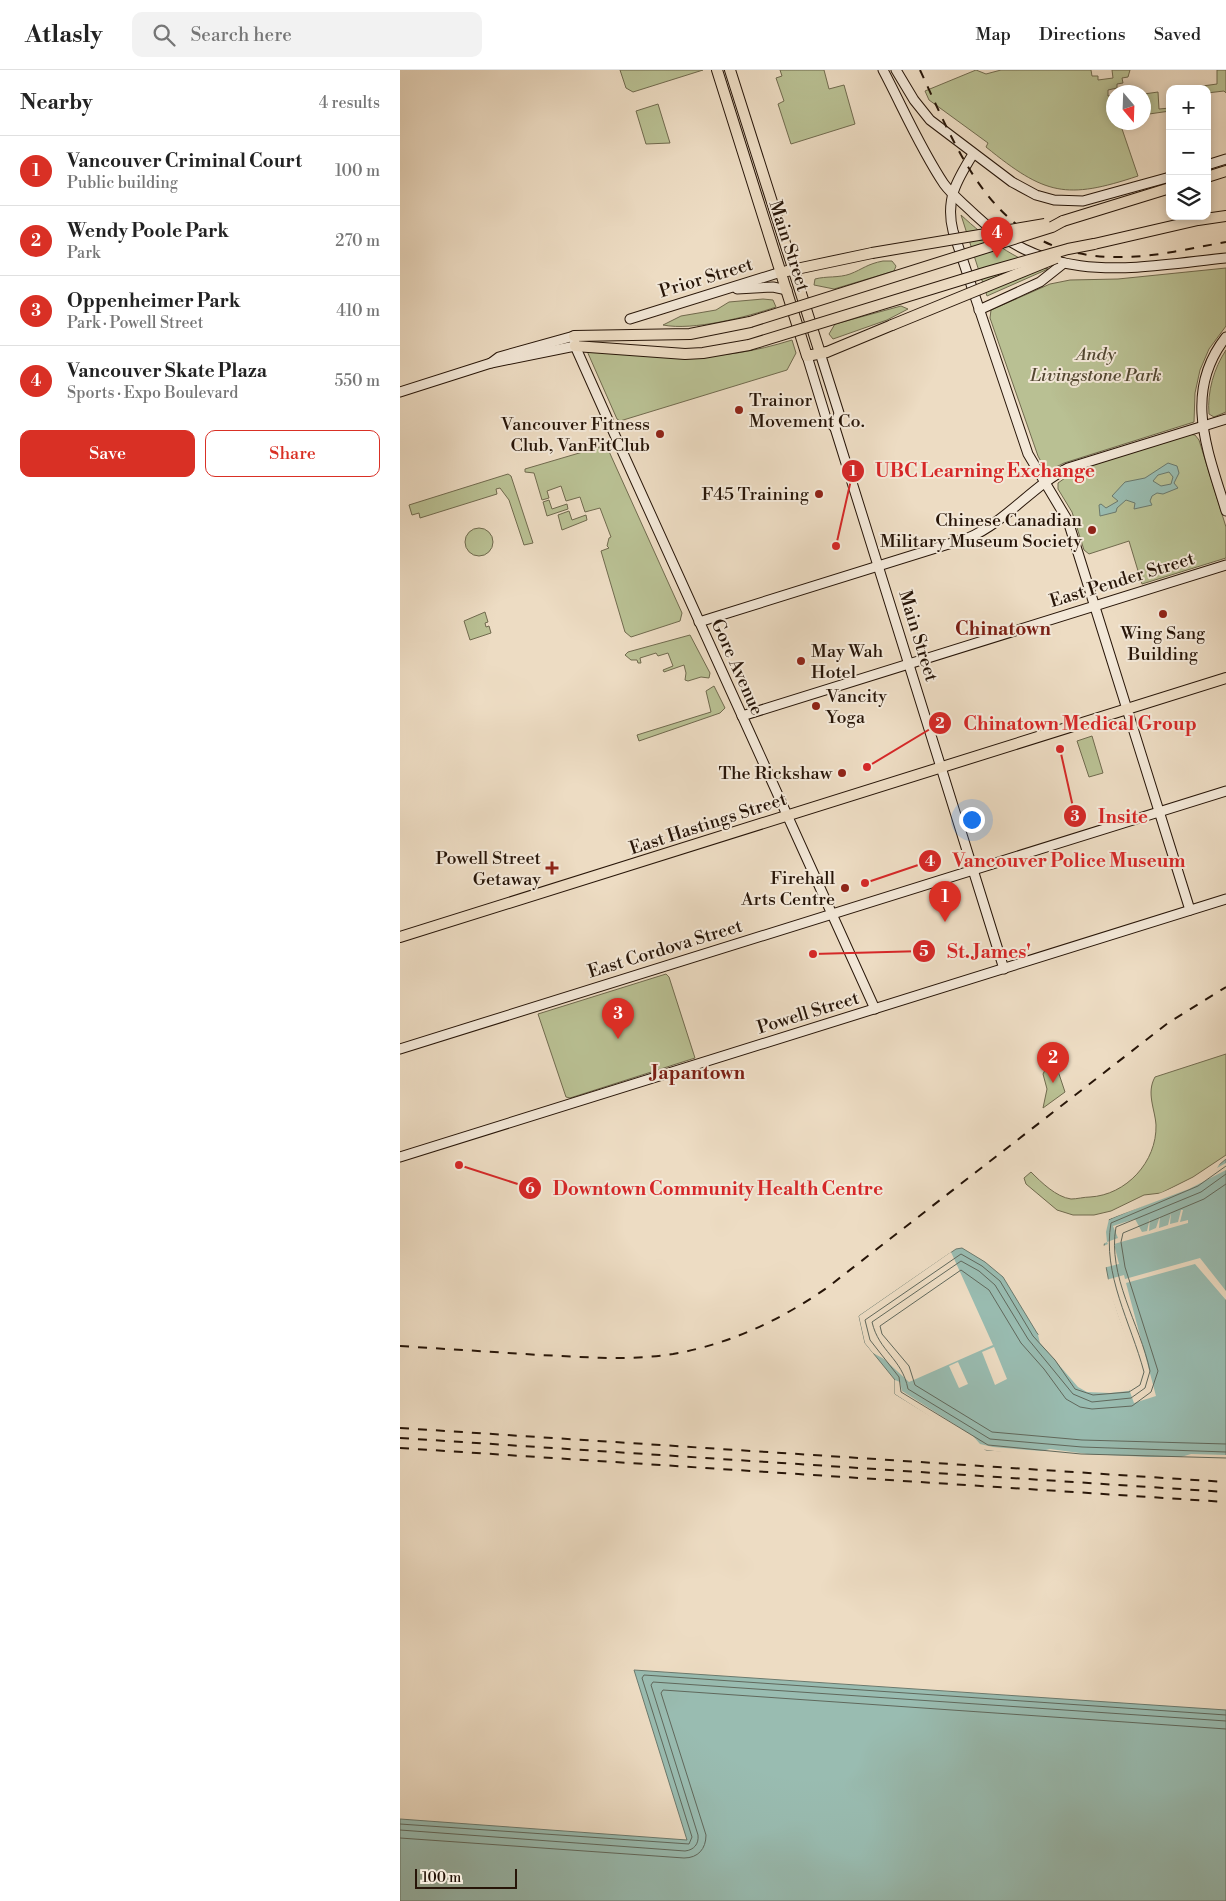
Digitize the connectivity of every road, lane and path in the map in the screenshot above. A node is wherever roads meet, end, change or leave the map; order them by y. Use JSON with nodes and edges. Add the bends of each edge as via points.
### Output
{"nodes":[{"id":1,"x":717,"y":70,"type":"edge"},
{"id":2,"x":730,"y":70,"type":"edge"},
{"id":3,"x":883,"y":70,"type":"edge"},
{"id":4,"x":896,"y":70,"type":"edge"},
{"id":5,"x":973,"y":154,"type":"junction"},
{"id":6,"x":1226,"y":159,"type":"edge"},
{"id":7,"x":1211,"y":164,"type":"edge"},
{"id":8,"x":1226,"y":171,"type":"edge"},
{"id":9,"x":1211,"y":176,"type":"edge"},
{"id":10,"x":1166,"y":178,"type":"edge"},
{"id":11,"x":1166,"y":189,"type":"edge"},
{"id":12,"x":952,"y":192,"type":"junction"},
{"id":13,"x":1226,"y":216,"type":"edge"},
{"id":14,"x":1063,"y":221,"type":"junction"},
{"id":15,"x":1094,"y":244,"type":"junction"},
{"id":16,"x":1226,"y":258,"type":"edge"},
{"id":17,"x":1064,"y":263,"type":"junction"},
{"id":18,"x":793,"y":270,"type":"junction"},
{"id":19,"x":781,"y":272,"type":"junction"},
{"id":20,"x":727,"y":288,"type":"junction"},
{"id":21,"x":787,"y":290,"type":"junction"},
{"id":22,"x":979,"y":310,"type":"junction"},
{"id":23,"x":630,"y":319,"type":"dead end"},
{"id":24,"x":1226,"y":337,"type":"edge"},
{"id":25,"x":575,"y":341,"type":"junction"},
{"id":26,"x":824,"y":352,"type":"junction"},
{"id":27,"x":807,"y":356,"type":"junction"},
{"id":28,"x":400,"y":392,"type":"edge"},
{"id":29,"x":1226,"y":419,"type":"edge"},
{"id":30,"x":1202,"y":425,"type":"junction"},
{"id":31,"x":836,"y":428,"type":"junction"},
{"id":32,"x":1045,"y":483,"type":"junction"},
{"id":33,"x":1226,"y":511,"type":"edge"},
{"id":34,"x":1226,"y":565,"type":"edge"},
{"id":35,"x":878,"y":566,"type":"junction"},
{"id":36,"x":1095,"y":606,"type":"junction"},
{"id":37,"x":699,"y":622,"type":"junction"},
{"id":38,"x":910,"y":664,"type":"junction"},
{"id":39,"x":1226,"y":678,"type":"edge"},
{"id":40,"x":1127,"y":709,"type":"junction"},
{"id":41,"x":742,"y":716,"type":"junction"},
{"id":42,"x":942,"y":767,"type":"junction"},
{"id":43,"x":1226,"y":791,"type":"edge"},
{"id":44,"x":1158,"y":812,"type":"junction"},
{"id":45,"x":787,"y":816,"type":"junction"},
{"id":46,"x":973,"y":870,"type":"junction"},
{"id":47,"x":1226,"y":899,"type":"edge"},
{"id":48,"x":1190,"y":910,"type":"junction"},
{"id":49,"x":832,"y":915,"type":"junction"},
{"id":50,"x":400,"y":938,"type":"edge"},
{"id":51,"x":1004,"y":969,"type":"junction"},
{"id":52,"x":875,"y":1010,"type":"junction"},
{"id":53,"x":400,"y":1049,"type":"edge"},
{"id":54,"x":400,"y":1158,"type":"edge"}],
"edges":[{"from":1,"to":19,"type":"main road","name":"Main Street"},
{"from":2,"to":18,"type":"main road","name":"Main Street"},
{"from":3,"to":12,"type":"main road","via":[[919,141]]},
{"from":4,"to":5,"type":"main road","via":[[923,113]]},
{"from":5,"to":10,"type":"main road","via":[[1020,187],[1036,196],[1054,200],[1083,201]]},
{"from":5,"to":12,"type":"main road"},
{"from":6,"to":7,"type":"main road"},
{"from":8,"to":9,"type":"main road"},
{"from":11,"to":14,"type":"main road"},
{"from":12,"to":17,"type":"main road","via":[[1003,238],[1035,254]]},
{"from":12,"to":22,"type":"main road","via":[[950,220]]},
{"from":13,"to":15,"type":"main road"},
{"from":14,"to":18,"type":"main road","name":"Prior Street","bridge":true,"via":[[872,253]]},
{"from":14,"to":25,"type":"main road","bridge":true,"via":[[750,322],[690,334]]},
{"from":15,"to":25,"type":"main road","bridge":true,"via":[[987,272],[749,345],[684,354]]},
{"from":15,"to":26,"type":"main road","bridge":true},
{"from":16,"to":17,"type":"main road","via":[[1113,269]]},
{"from":17,"to":22,"type":"main road","via":[[1040,282]]},
{"from":18,"to":19,"type":"main road","name":"Prior Street"},
{"from":18,"to":26,"type":"main road","name":"Main Street"},
{"from":19,"to":20,"type":"main road","name":"Prior Street"},
{"from":19,"to":21,"type":"main road","name":"Main Street"},
{"from":20,"to":21,"type":"main road","via":[[773,287]]},
{"from":20,"to":23,"type":"main road","name":"Prior Street"},
{"from":21,"to":27,"type":"main road","name":"Main Street"},
{"from":22,"to":32,"type":"main road","via":[[1028,454]]},
{"from":24,"to":30,"type":"main road","via":[[1206,376]]},
{"from":25,"to":28,"type":"main road"},
{"from":25,"to":37,"type":"main road","name":"Gore Avenue"},
{"from":26,"to":27,"type":"main road"},
{"from":26,"to":31,"type":"main road","name":"Main Street","via":[[839,413]]},
{"from":27,"to":31,"type":"main road","name":"Main Street","via":[[826,418]]},
{"from":29,"to":30,"type":"main road"},
{"from":30,"to":32,"type":"main road","via":[[1079,463]]},
{"from":30,"to":33,"type":"main road"},
{"from":31,"to":35,"type":"main road","name":"Main Street"},
{"from":32,"to":35,"type":"main road","via":[[978,533]]},
{"from":32,"to":36,"type":"main road","via":[[1065,514]]},
{"from":34,"to":36,"type":"main road","name":"East Pender Street"},
{"from":35,"to":37,"type":"main road"},
{"from":35,"to":38,"type":"main road","name":"Main Street"},
{"from":36,"to":38,"type":"main road","name":"East Pender Street"},
{"from":36,"to":40,"type":"main road"},
{"from":37,"to":41,"type":"main road","name":"Gore Avenue"},
{"from":38,"to":41,"type":"main road","name":"East Pender Street"},
{"from":38,"to":42,"type":"main road","name":"Main Street"},
{"from":39,"to":40,"type":"main road","name":"East Hastings Street"},
{"from":40,"to":42,"type":"main road","name":"East Hastings Street"},
{"from":40,"to":44,"type":"main road"},
{"from":41,"to":45,"type":"main road","name":"Gore Avenue"},
{"from":42,"to":45,"type":"main road","name":"East Hastings Street"},
{"from":42,"to":46,"type":"main road","name":"Main Street"},
{"from":43,"to":44,"type":"main road","name":"East Cordova Street"},
{"from":44,"to":46,"type":"main road","name":"East Cordova Street"},
{"from":44,"to":48,"type":"main road"},
{"from":45,"to":49,"type":"main road","name":"Gore Avenue"},
{"from":45,"to":50,"type":"main road","name":"East Hastings Street"},
{"from":46,"to":49,"type":"main road","name":"East Cordova Street"},
{"from":46,"to":51,"type":"main road","name":"Main Street"},
{"from":47,"to":48,"type":"main road","name":"Powell Street"},
{"from":48,"to":51,"type":"main road","name":"Powell Street"},
{"from":49,"to":52,"type":"main road","name":"Gore Avenue"},
{"from":49,"to":53,"type":"main road","name":"East Cordova Street"},
{"from":51,"to":52,"type":"main road","name":"Powell Street"},
{"from":52,"to":54,"type":"main road","name":"Powell Street"}]}
